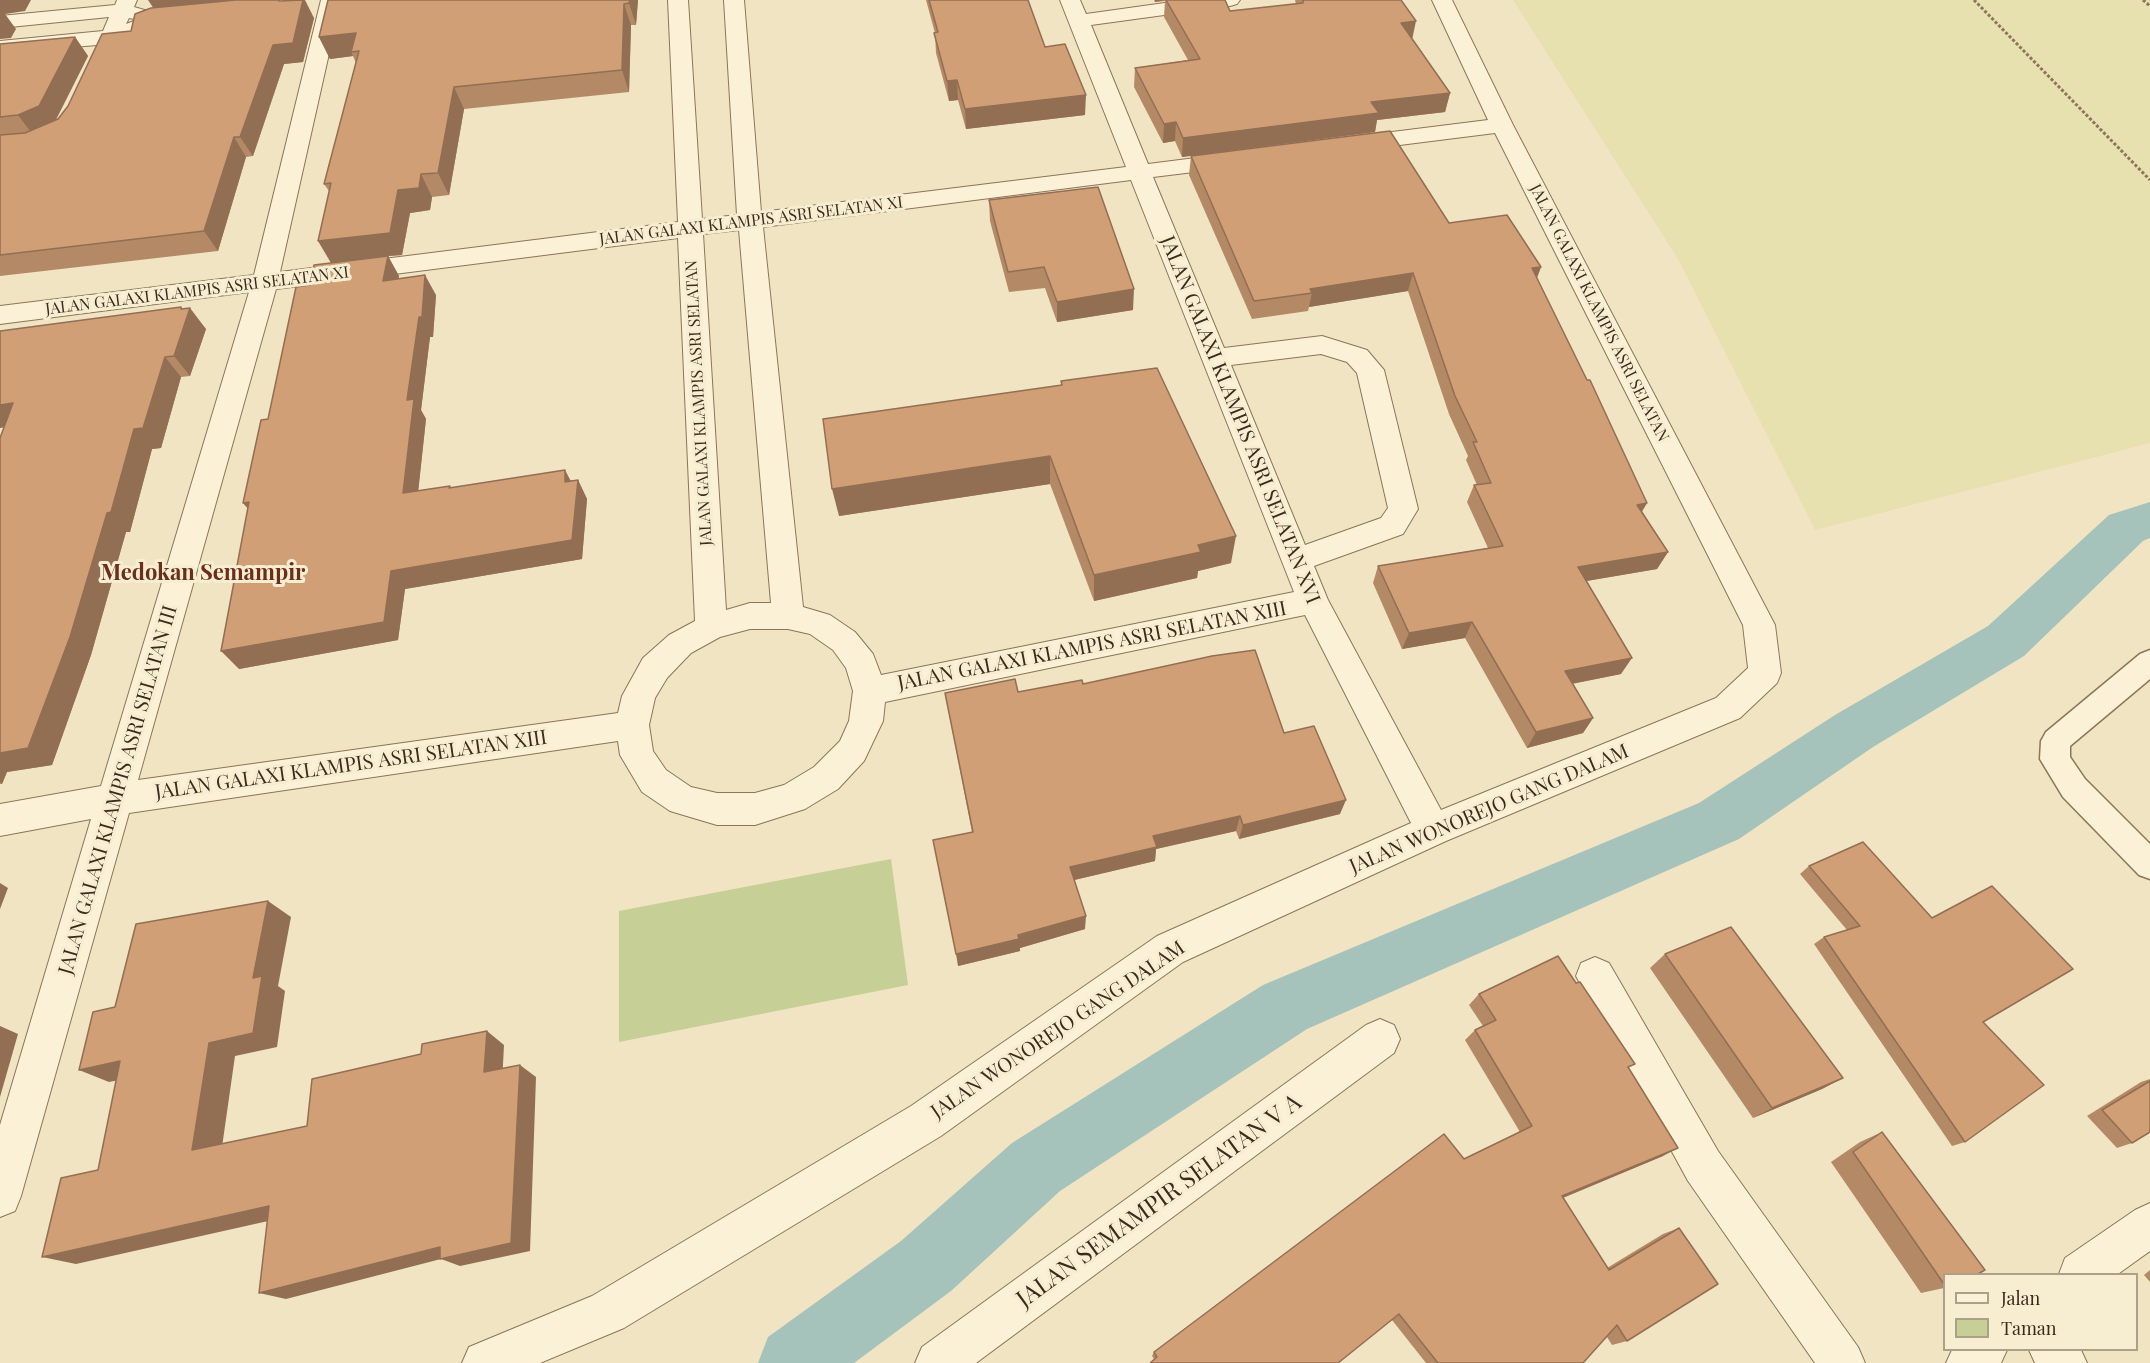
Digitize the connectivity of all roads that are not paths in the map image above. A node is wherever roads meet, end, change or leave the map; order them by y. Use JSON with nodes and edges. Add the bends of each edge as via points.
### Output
{"nodes":[{"id":1,"x":678,"y":0,"type":"edge"},
{"id":2,"x":734,"y":0,"type":"edge"},
{"id":3,"x":1230,"y":0,"type":"edge"},
{"id":4,"x":1442,"y":0,"type":"edge"},
{"id":5,"x":323,"y":3,"type":"edge"},
{"id":6,"x":125,"y":5,"type":"edge"},
{"id":7,"x":1074,"y":10,"type":"edge"},
{"id":8,"x":194,"y":16,"type":"edge"},
{"id":9,"x":160,"y":20,"type":"junction"},
{"id":10,"x":0,"y":22,"type":"edge"},
{"id":11,"x":111,"y":37,"type":"junction"},
{"id":12,"x":0,"y":46,"type":"edge"},
{"id":13,"x":96,"y":67,"type":"edge"},
{"id":14,"x":1502,"y":124,"type":"junction"},
{"id":15,"x":1326,"y":148,"type":"edge"},
{"id":16,"x":1256,"y":157,"type":"edge"},
{"id":17,"x":1139,"y":172,"type":"junction"},
{"id":18,"x":750,"y":222,"type":"junction"},
{"id":19,"x":690,"y":228,"type":"junction"},
{"id":20,"x":265,"y":282,"type":"junction"},
{"id":21,"x":0,"y":315,"type":"edge"},
{"id":22,"x":1214,"y":358,"type":"junction"},
{"id":23,"x":1296,"y":560,"type":"junction"},
{"id":24,"x":1313,"y":601,"type":"junction"},
{"id":25,"x":788,"y":616,"type":"junction"},
{"id":26,"x":1760,"y":625,"type":"joint"},
{"id":27,"x":711,"y":627,"type":"junction"},
{"id":28,"x":2150,"y":662,"type":"edge"},
{"id":29,"x":870,"y":691,"type":"junction"},
{"id":30,"x":632,"y":725,"type":"junction"},
{"id":31,"x":116,"y":799,"type":"junction"},
{"id":32,"x":0,"y":820,"type":"edge"},
{"id":33,"x":1433,"y":830,"type":"junction"},
{"id":34,"x":2150,"y":865,"type":"edge"},
{"id":35,"x":1595,"y":976,"type":"dead end"},
{"id":36,"x":1380,"y":1039,"type":"dead end"},
{"id":37,"x":0,"y":1196,"type":"edge"},
{"id":38,"x":2150,"y":1225,"type":"edge"},
{"id":39,"x":2083,"y":1273,"type":"edge"},
{"id":40,"x":1983,"y":1351,"type":"edge"},
{"id":41,"x":2053,"y":1351,"type":"edge"},
{"id":42,"x":485,"y":1363,"type":"edge"},
{"id":43,"x":938,"y":1363,"type":"edge"},
{"id":44,"x":1842,"y":1363,"type":"edge"},
{"id":45,"x":1969,"y":1363,"type":"edge"},
{"id":46,"x":2064,"y":1363,"type":"edge"}],
"edges":[{"from":1,"to":19,"type":"street","name":"JALAN GALAXI KLAMPIS ASRI SELATAN"},
{"from":2,"to":18,"type":"street"},
{"from":3,"to":7,"type":"street"},
{"from":4,"to":14,"type":"street","name":"JALAN GALAXI KLAMPIS ASRI SELATAN"},
{"from":5,"to":20,"type":"street","name":"JALAN GALAXI KLAMPIS ASRI SELATAN III"},
{"from":6,"to":9,"type":"street"},
{"from":6,"to":10,"type":"street"},
{"from":6,"to":11,"type":"street"},
{"from":7,"to":17,"type":"street","name":"JALAN GALAXI KLAMPIS ASRI SELATAN XVI"},
{"from":8,"to":9,"type":"street"},
{"from":9,"to":11,"type":"street"},
{"from":11,"to":12,"type":"street"},
{"from":11,"to":13,"type":"street"},
{"from":14,"to":15,"type":"street"},
{"from":14,"to":26,"type":"street","name":"JALAN GALAXI KLAMPIS ASRI SELATAN"},
{"from":16,"to":17,"type":"street","name":"JALAN GALAXI KLAMPIS ASRI SELATAN XI"},
{"from":17,"to":18,"type":"street","name":"JALAN GALAXI KLAMPIS ASRI SELATAN XI"},
{"from":17,"to":22,"type":"street","name":"JALAN GALAXI KLAMPIS ASRI SELATAN XVI"},
{"from":18,"to":19,"type":"street","name":"JALAN GALAXI KLAMPIS ASRI SELATAN XI"},
{"from":18,"to":25,"type":"street"},
{"from":19,"to":20,"type":"street","name":"JALAN GALAXI KLAMPIS ASRI SELATAN XI"},
{"from":19,"to":27,"type":"street","name":"JALAN GALAXI KLAMPIS ASRI SELATAN"},
{"from":20,"to":21,"type":"street","name":"JALAN GALAXI KLAMPIS ASRI SELATAN XI"},
{"from":20,"to":31,"type":"street","name":"JALAN GALAXI KLAMPIS ASRI SELATAN III"},
{"from":22,"to":23,"type":"street","name":"JALAN GALAXI KLAMPIS ASRI SELATAN XVI"},
{"from":22,"to":23,"type":"street","via":[[1323,345],[1357,356],[1370,370],[1403,509],[1392,526]]},
{"from":23,"to":24,"type":"street","name":"JALAN GALAXI KLAMPIS ASRI SELATAN XVI"},
{"from":24,"to":29,"type":"street","name":"JALAN GALAXI KLAMPIS ASRI SELATAN XIII"},
{"from":24,"to":33,"type":"street","name":"JALAN GALAXI KLAMPIS ASRI SELATAN XVI"},
{"from":25,"to":27,"type":"street","via":[[750,616]]},
{"from":25,"to":29,"type":"street","via":[[819,624],[844,641],[861,663]]},
{"from":26,"to":33,"type":"street","name":"JALAN WONOREJO GANG DALAM","via":[[1765,673],[1728,708]]},
{"from":27,"to":30,"type":"street","via":[[680,644],[655,668],[639,696]]},
{"from":28,"to":34,"type":"lane","via":[[2056,741],[2055,759],[2074,788]]},
{"from":29,"to":30,"type":"street","via":[[866,721],[852,751],[826,777],[794,798],[755,809],[717,809],[682,800],[654,781],[637,755]]},
{"from":30,"to":31,"type":"street","name":"JALAN GALAXI KLAMPIS ASRI SELATAN XIII"},
{"from":31,"to":32,"type":"street","name":"JALAN GALAXI KLAMPIS ASRI SELATAN XIII"},
{"from":31,"to":37,"type":"street","name":"JALAN GALAXI KLAMPIS ASRI SELATAN III"},
{"from":33,"to":42,"type":"street","name":"JALAN WONOREJO GANG DALAM","via":[[1170,949],[926,1121],[608,1312]]},
{"from":35,"to":44,"type":"street","via":[[1703,1166]]},
{"from":36,"to":43,"type":"street","name":"JALAN SEMAMPIR SELATAN V A"},
{"from":38,"to":39,"type":"street"},
{"from":40,"to":45,"type":"street"},
{"from":41,"to":46,"type":"street"}]}
